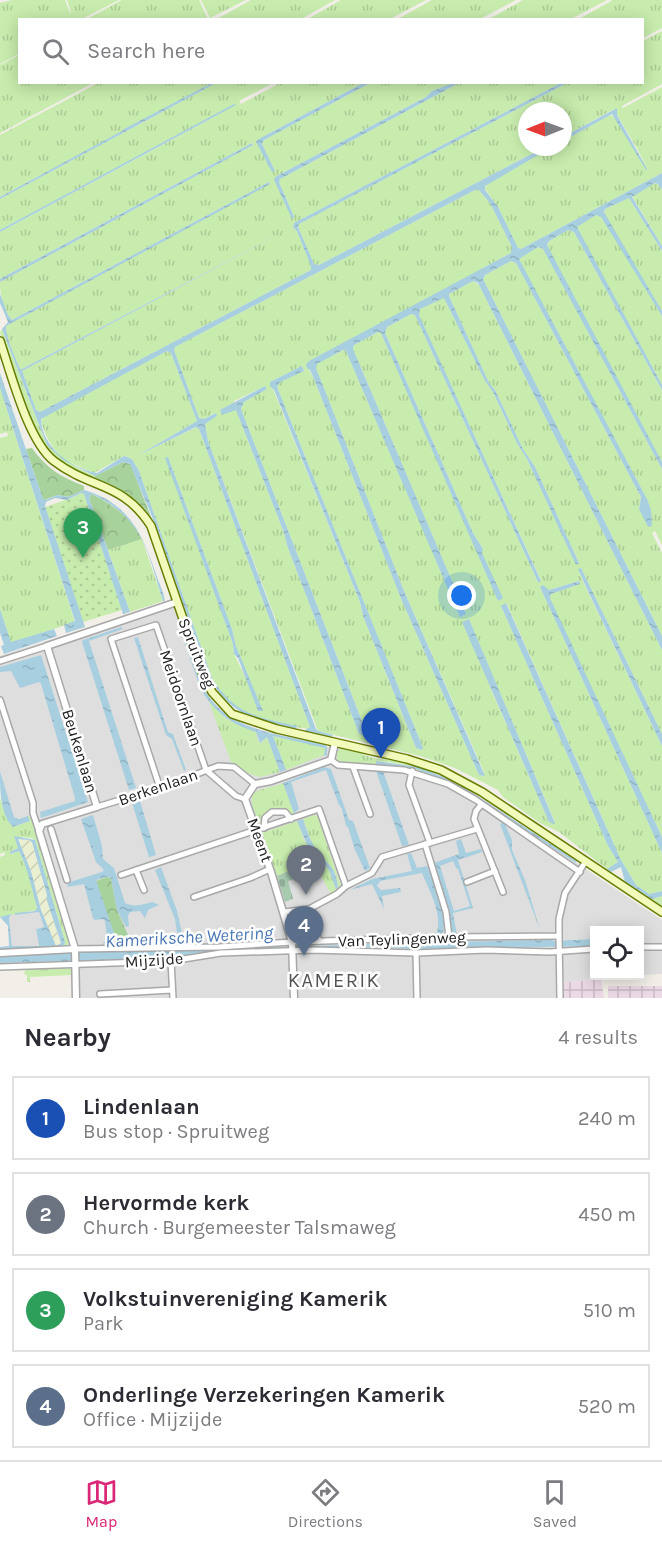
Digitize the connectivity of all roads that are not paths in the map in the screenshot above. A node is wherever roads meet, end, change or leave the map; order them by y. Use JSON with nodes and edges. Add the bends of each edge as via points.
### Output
{"nodes":[{"id":1,"x":0,"y":341,"type":"edge"},
{"id":2,"x":177,"y":602,"type":"junction"},
{"id":3,"x":127,"y":618,"type":"junction"},
{"id":4,"x":131,"y":632,"type":"junction"},
{"id":5,"x":47,"y":646,"type":"junction"},
{"id":6,"x":0,"y":661,"type":"edge"},
{"id":7,"x":0,"y":700,"type":"edge"},
{"id":8,"x":335,"y":742,"type":"junction"},
{"id":9,"x":331,"y":760,"type":"junction"},
{"id":10,"x":353,"y":767,"type":"junction"},
{"id":11,"x":206,"y":770,"type":"junction"},
{"id":12,"x":412,"y":771,"type":"junction"},
{"id":13,"x":255,"y":784,"type":"junction"},
{"id":14,"x":160,"y":788,"type":"junction"},
{"id":15,"x":245,"y":799,"type":"junction"},
{"id":16,"x":481,"y":805,"type":"junction"},
{"id":17,"x":97,"y":807,"type":"junction"},
{"id":18,"x":370,"y":814,"type":"dead end"},
{"id":19,"x":291,"y":819,"type":"junction"},
{"id":20,"x":264,"y":828,"type":"junction"},
{"id":21,"x":51,"y":829,"type":"dead end"},
{"id":22,"x":256,"y":829,"type":"junction"},
{"id":23,"x":477,"y":829,"type":"junction"},
{"id":24,"x":39,"y":831,"type":"junction"},
{"id":25,"x":428,"y":844,"type":"junction"},
{"id":26,"x":61,"y":860,"type":"junction"},
{"id":27,"x":586,"y":861,"type":"junction"},
{"id":28,"x":48,"y":864,"type":"junction"},
{"id":29,"x":270,"y":869,"type":"junction"},
{"id":30,"x":136,"y":870,"type":"junction"},
{"id":31,"x":495,"y":871,"type":"junction"},
{"id":32,"x":580,"y":872,"type":"junction"},
{"id":33,"x":121,"y":875,"type":"dead end"},
{"id":34,"x":67,"y":880,"type":"dead end"},
{"id":35,"x":467,"y":882,"type":"dead end"},
{"id":36,"x":346,"y":886,"type":"junction"},
{"id":37,"x":144,"y":890,"type":"dead end"},
{"id":38,"x":503,"y":892,"type":"dead end"},
{"id":39,"x":194,"y":897,"type":"dead end"},
{"id":40,"x":309,"y":909,"type":"junction"},
{"id":41,"x":284,"y":912,"type":"junction"},
{"id":42,"x":662,"y":912,"type":"edge"},
{"id":43,"x":449,"y":937,"type":"junction"},
{"id":44,"x":559,"y":938,"type":"junction"},
{"id":45,"x":320,"y":941,"type":"junction"},
{"id":46,"x":292,"y":947,"type":"junction"},
{"id":47,"x":644,"y":947,"type":"edge"},
{"id":48,"x":662,"y":947,"type":"edge"},
{"id":49,"x":559,"y":949,"type":"junction"},
{"id":50,"x":590,"y":949,"type":"edge"},
{"id":51,"x":75,"y":950,"type":"junction"},
{"id":52,"x":0,"y":953,"type":"edge"},
{"id":53,"x":416,"y":953,"type":"junction"},
{"id":54,"x":171,"y":961,"type":"junction"},
{"id":55,"x":75,"y":963,"type":"junction"},
{"id":56,"x":0,"y":967,"type":"edge"},
{"id":57,"x":172,"y":990,"type":"junction"},
{"id":58,"x":100,"y":994,"type":"dead end"},
{"id":59,"x":76,"y":998,"type":"edge"},
{"id":60,"x":173,"y":998,"type":"edge"},
{"id":61,"x":294,"y":998,"type":"edge"},
{"id":62,"x":417,"y":998,"type":"edge"},
{"id":63,"x":560,"y":998,"type":"edge"}],
"edges":[{"from":1,"to":2,"type":"main road","name":"Spruitweg","via":[[40,446],[52,460],[118,492],[141,511],[152,526]]},
{"from":2,"to":3,"type":"street"},
{"from":2,"to":8,"type":"main road","name":"Spruitweg","via":[[212,693],[232,714]]},
{"from":3,"to":4,"type":"street"},
{"from":3,"to":5,"type":"street"},
{"from":4,"to":11,"type":"street","name":"Meidoornlaan","via":[[156,625]]},
{"from":4,"to":14,"type":"street","via":[[111,639]]},
{"from":5,"to":6,"type":"street"},
{"from":5,"to":17,"type":"street","name":"Beukenlaan"},
{"from":7,"to":24,"type":"street"},
{"from":8,"to":9,"type":"street"},
{"from":8,"to":27,"type":"main road","name":"Spruitweg","via":[[441,770],[482,792]]},
{"from":9,"to":10,"type":"street"},
{"from":9,"to":13,"type":"street"},
{"from":10,"to":12,"type":"street"},
{"from":10,"to":18,"type":"street"},
{"from":11,"to":13,"type":"street","via":[[230,766]]},
{"from":11,"to":14,"type":"street","name":"Berkenlaan"},
{"from":11,"to":15,"type":"street","name":"Berkenlaan"},
{"from":12,"to":16,"type":"street","via":[[448,784]]},
{"from":12,"to":25,"type":"street","via":[[409,784]]},
{"from":13,"to":15,"type":"street"},
{"from":14,"to":17,"type":"street","name":"Berkenlaan"},
{"from":15,"to":22,"type":"street","name":"Meent"},
{"from":16,"to":23,"type":"street","via":[[474,819]]},
{"from":16,"to":32,"type":"street"},
{"from":17,"to":24,"type":"street","name":"Beukenlaan","via":[[42,824]]},
{"from":19,"to":20,"type":"street"},
{"from":19,"to":20,"type":"street","via":[[285,812],[272,812],[265,818]]},
{"from":19,"to":36,"type":"street","via":[[319,809]]},
{"from":20,"to":22,"type":"street"},
{"from":21,"to":26,"type":"street"},
{"from":22,"to":29,"type":"street","name":"Meent"},
{"from":22,"to":30,"type":"street"},
{"from":23,"to":25,"type":"street"},
{"from":23,"to":31,"type":"street"},
{"from":24,"to":28,"type":"street"},
{"from":25,"to":36,"type":"street","via":[[382,857],[372,873]]},
{"from":25,"to":43,"type":"street"},
{"from":26,"to":28,"type":"street"},
{"from":26,"to":34,"type":"street"},
{"from":27,"to":32,"type":"street"},
{"from":27,"to":42,"type":"main road"},
{"from":28,"to":51,"type":"street"},
{"from":29,"to":39,"type":"street"},
{"from":29,"to":41,"type":"street","name":"Meent"},
{"from":30,"to":33,"type":"street"},
{"from":30,"to":37,"type":"street"},
{"from":31,"to":35,"type":"street"},
{"from":31,"to":38,"type":"street"},
{"from":32,"to":44,"type":"street","via":[[565,893]]},
{"from":36,"to":40,"type":"street"},
{"from":40,"to":41,"type":"street"},
{"from":40,"to":45,"type":"street"},
{"from":41,"to":46,"type":"street","name":"Meent"},
{"from":43,"to":44,"type":"street","name":"Van Teylingenweg"},
{"from":43,"to":45,"type":"street","name":"Van Teylingenweg"},
{"from":44,"to":49,"type":"street"},
{"from":45,"to":46,"type":"street","name":"Van Teylingenweg"},
{"from":46,"to":51,"type":"street","name":"Van Teylingenweg"},
{"from":46,"to":53,"type":"street","name":"Mijzijde"},
{"from":46,"to":54,"type":"street","name":"Mijzijde"},
{"from":46,"to":61,"type":"street","name":"Meent"},
{"from":47,"to":48,"type":"street"},
{"from":49,"to":50,"type":"street","name":"Mijzijde"},
{"from":49,"to":53,"type":"street","name":"Mijzijde"},
{"from":49,"to":63,"type":"street"},
{"from":51,"to":52,"type":"street","name":"Van Teylingenweg"},
{"from":51,"to":55,"type":"street"},
{"from":53,"to":62,"type":"street"},
{"from":54,"to":55,"type":"street","name":"Mijzijde"},
{"from":54,"to":57,"type":"street"},
{"from":55,"to":56,"type":"street","name":"Mijzijde"},
{"from":55,"to":59,"type":"street"},
{"from":57,"to":58,"type":"street"},
{"from":57,"to":60,"type":"street"}]}
